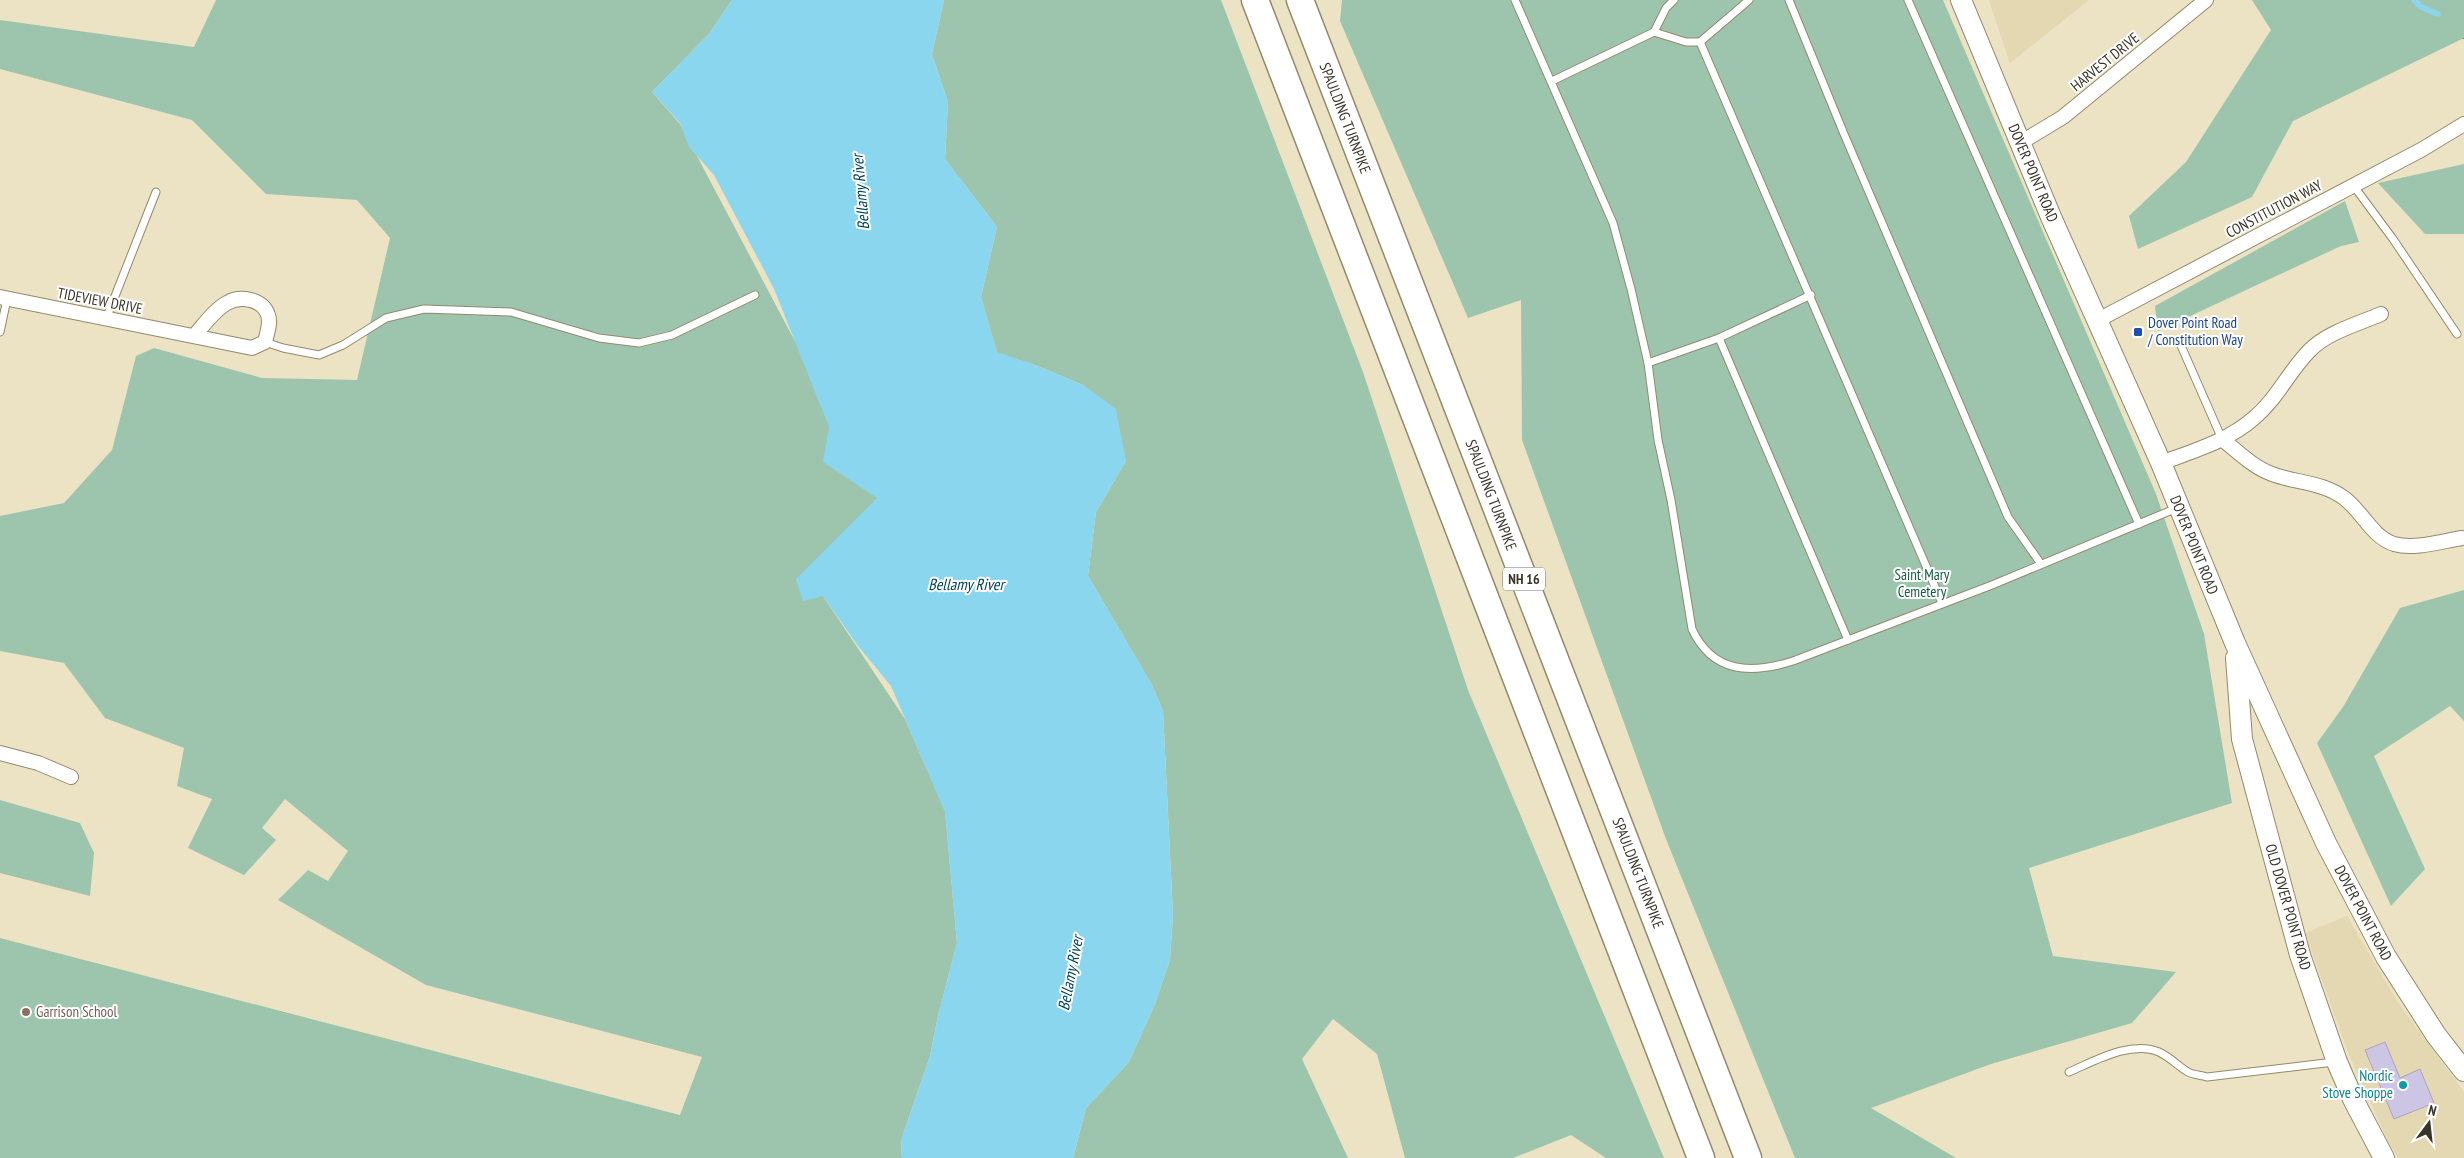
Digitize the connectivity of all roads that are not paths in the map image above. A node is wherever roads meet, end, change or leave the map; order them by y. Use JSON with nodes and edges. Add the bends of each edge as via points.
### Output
{"nodes":[{"id":1,"x":1255,"y":0,"type":"edge"},
{"id":2,"x":1300,"y":0,"type":"edge"},
{"id":3,"x":1515,"y":0,"type":"edge"},
{"id":4,"x":1674,"y":0,"type":"edge"},
{"id":5,"x":1749,"y":0,"type":"edge"},
{"id":6,"x":1790,"y":0,"type":"edge"},
{"id":7,"x":1908,"y":0,"type":"edge"},
{"id":8,"x":2206,"y":0,"type":"edge"},
{"id":9,"x":1963,"y":1,"type":"edge"},
{"id":10,"x":1654,"y":32,"type":"junction"},
{"id":11,"x":1700,"y":42,"type":"junction"},
{"id":12,"x":1552,"y":81,"type":"junction"},
{"id":13,"x":2464,"y":124,"type":"edge"},
{"id":14,"x":2020,"y":143,"type":"junction"},
{"id":15,"x":2353,"y":185,"type":"junction"},
{"id":16,"x":156,"y":192,"type":"dead end"},
{"id":17,"x":754,"y":295,"type":"dead end"},
{"id":18,"x":1811,"y":295,"type":"junction"},
{"id":19,"x":4,"y":298,"type":"edge"},
{"id":20,"x":2381,"y":314,"type":"dead end"},
{"id":21,"x":106,"y":319,"type":"junction"},
{"id":22,"x":2098,"y":320,"type":"junction"},
{"id":23,"x":0,"y":332,"type":"edge"},
{"id":24,"x":2457,"y":334,"type":"dead end"},
{"id":25,"x":194,"y":336,"type":"junction"},
{"id":26,"x":1719,"y":338,"type":"junction"},
{"id":27,"x":2179,"y":341,"type":"dead end"},
{"id":28,"x":265,"y":342,"type":"junction"},
{"id":29,"x":1648,"y":363,"type":"junction"},
{"id":30,"x":2222,"y":439,"type":"junction"},
{"id":31,"x":2161,"y":463,"type":"junction"},
{"id":32,"x":2179,"y":508,"type":"junction"},
{"id":33,"x":2139,"y":524,"type":"junction"},
{"id":34,"x":2462,"y":538,"type":"dead end"},
{"id":35,"x":2041,"y":564,"type":"junction"},
{"id":36,"x":1942,"y":603,"type":"junction"},
{"id":37,"x":1848,"y":640,"type":"junction"},
{"id":38,"x":2235,"y":643,"type":"junction"},
{"id":39,"x":0,"y":753,"type":"edge"},
{"id":40,"x":71,"y":777,"type":"dead end"},
{"id":41,"x":2337,"y":1062,"type":"junction"},
{"id":42,"x":2464,"y":1071,"type":"edge"},
{"id":43,"x":2069,"y":1072,"type":"dead end"},
{"id":44,"x":1701,"y":1158,"type":"edge"},
{"id":45,"x":1748,"y":1158,"type":"edge"},
{"id":46,"x":2384,"y":1158,"type":"edge"}],
"edges":[{"from":1,"to":44,"type":"highway","number":"NH 16"},
{"from":2,"to":45,"type":"highway","name":"SPAULDING TURNPIKE","number":"NH 16"},
{"from":3,"to":12,"type":"lane"},
{"from":4,"to":10,"type":"lane","via":[[1666,8]]},
{"from":5,"to":11,"type":"lane"},
{"from":6,"to":35,"type":"lane","via":[[2008,517]]},
{"from":7,"to":33,"type":"lane"},
{"from":8,"to":14,"type":"street","name":"HARVEST DRIVE","via":[[2063,117]]},
{"from":9,"to":14,"type":"main road","name":"DOVER POINT ROAD"},
{"from":10,"to":11,"type":"lane","via":[[1686,42]]},
{"from":10,"to":12,"type":"lane"},
{"from":11,"to":18,"type":"lane"},
{"from":12,"to":29,"type":"lane","via":[[1613,223]]},
{"from":13,"to":15,"type":"street","name":"CONSTITUTION WAY"},
{"from":14,"to":22,"type":"main road","name":"DOVER POINT ROAD"},
{"from":15,"to":22,"type":"street","name":"CONSTITUTION WAY"},
{"from":15,"to":24,"type":"lane"},
{"from":16,"to":21,"type":"lane"},
{"from":17,"to":28,"type":"lane","via":[[672,335],[638,343],[599,338],[511,312],[424,309],[386,318],[319,355]]},
{"from":18,"to":26,"type":"lane"},
{"from":18,"to":36,"type":"lane"},
{"from":19,"to":21,"type":"street","name":"TIDEVIEW DRIVE"},
{"from":19,"to":23,"type":"lane"},
{"from":20,"to":30,"type":"street","via":[[2323,340],[2310,350],[2254,419]]},
{"from":21,"to":25,"type":"street","name":"TIDEVIEW DRIVE"},
{"from":22,"to":31,"type":"main road","name":"DOVER POINT ROAD"},
{"from":25,"to":28,"type":"street","name":"TIDEVIEW DRIVE","via":[[252,348]]},
{"from":25,"to":28,"type":"street","via":[[228,302],[243,298],[258,304],[268,314]]},
{"from":26,"to":29,"type":"lane"},
{"from":26,"to":37,"type":"lane"},
{"from":27,"to":30,"type":"lane"},
{"from":29,"to":37,"type":"lane","via":[[1658,440],[1692,629],[1699,643],[1728,666],[1761,669],[1793,661]]},
{"from":30,"to":31,"type":"street"},
{"from":30,"to":34,"type":"street","via":[[2255,466],[2272,474],[2317,484],[2344,497],[2383,539],[2394,544]]},
{"from":31,"to":32,"type":"main road","name":"DOVER POINT ROAD"},
{"from":32,"to":33,"type":"lane"},
{"from":32,"to":38,"type":"main road","name":"DOVER POINT ROAD"},
{"from":33,"to":35,"type":"lane"},
{"from":35,"to":36,"type":"lane"},
{"from":36,"to":37,"type":"lane"},
{"from":38,"to":41,"type":"main road","name":"OLD DOVER POINT ROAD","via":[[2242,739],[2300,955]]},
{"from":38,"to":42,"type":"main road","name":"DOVER POINT ROAD","via":[[2359,909],[2409,994]]},
{"from":39,"to":40,"type":"street","via":[[38,763]]},
{"from":41,"to":43,"type":"lane","via":[[2207,1077],[2189,1073],[2167,1056],[2144,1048],[2111,1054]]},
{"from":41,"to":46,"type":"main road","name":"OLD DOVER POINT ROAD"}]}
